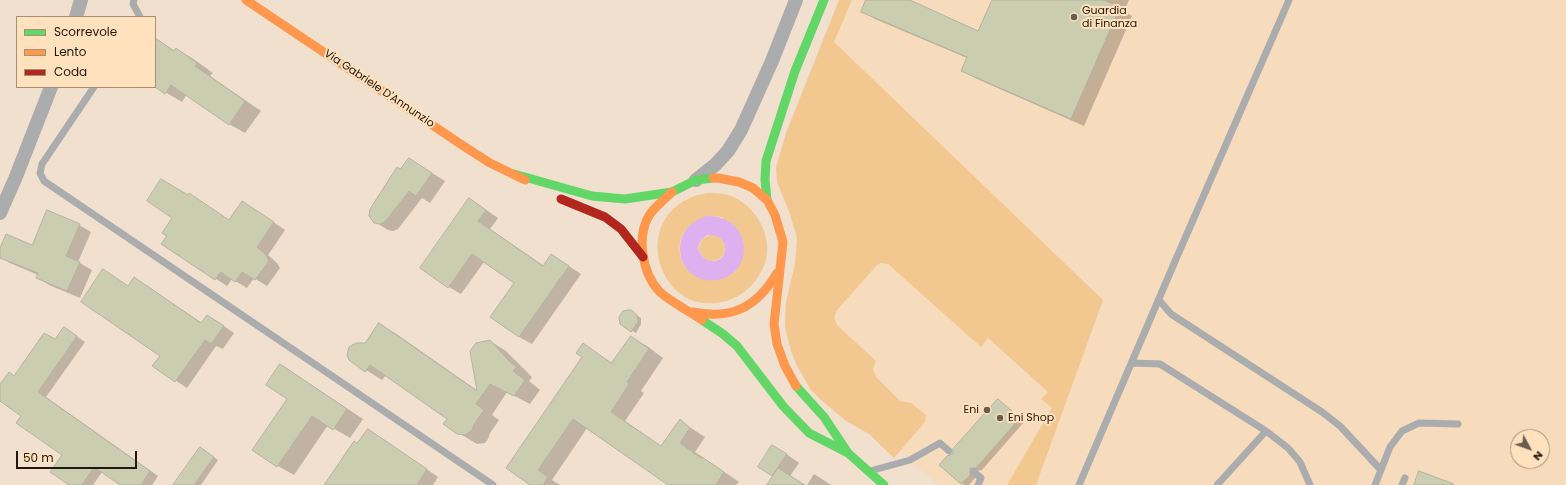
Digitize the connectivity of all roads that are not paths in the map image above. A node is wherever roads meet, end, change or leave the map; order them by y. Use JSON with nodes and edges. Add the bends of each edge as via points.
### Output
{"nodes":[{"id":1,"x":72,"y":0,"type":"edge"},
{"id":2,"x":82,"y":0,"type":"edge"},
{"id":3,"x":134,"y":0,"type":"edge"},
{"id":4,"x":246,"y":0,"type":"edge"},
{"id":5,"x":796,"y":0,"type":"edge"},
{"id":6,"x":824,"y":0,"type":"edge"},
{"id":7,"x":1289,"y":0,"type":"edge"},
{"id":8,"x":72,"y":16,"type":"edge"},
{"id":9,"x":76,"y":16,"type":"edge"},
{"id":10,"x":139,"y":16,"type":"edge"},
{"id":11,"x":51,"y":88,"type":"edge"},
{"id":12,"x":93,"y":88,"type":"edge"},
{"id":13,"x":514,"y":174,"type":"junction"},
{"id":14,"x":696,"y":180,"type":"junction"},
{"id":15,"x":672,"y":192,"type":"junction"},
{"id":16,"x":767,"y":200,"type":"junction"},
{"id":17,"x":0,"y":213,"type":"edge"},
{"id":18,"x":643,"y":257,"type":"junction"},
{"id":19,"x":778,"y":270,"type":"junction"},
{"id":20,"x":1159,"y":300,"type":"junction"},
{"id":21,"x":686,"y":310,"type":"junction"},
{"id":22,"x":1132,"y":363,"type":"junction"},
{"id":23,"x":1458,"y":424,"type":"dead end"},
{"id":24,"x":1266,"y":430,"type":"junction"},
{"id":25,"x":949,"y":451,"type":"dead end"},
{"id":26,"x":848,"y":453,"type":"junction"},
{"id":27,"x":1381,"y":470,"type":"junction"},
{"id":28,"x":868,"y":471,"type":"junction"},
{"id":29,"x":974,"y":472,"type":"dead end"},
{"id":30,"x":1405,"y":478,"type":"dead end"},
{"id":31,"x":493,"y":485,"type":"edge"},
{"id":32,"x":884,"y":485,"type":"edge"},
{"id":33,"x":978,"y":485,"type":"edge"},
{"id":34,"x":1079,"y":485,"type":"edge"},
{"id":35,"x":1217,"y":485,"type":"edge"},
{"id":36,"x":1310,"y":485,"type":"edge"},
{"id":37,"x":1376,"y":485,"type":"edge"},
{"id":38,"x":1402,"y":485,"type":"edge"}],
"edges":[{"from":1,"to":8,"type":"street"},
{"from":2,"to":9,"type":"street"},
{"from":3,"to":10,"type":"lane","via":[[133,4]]},
{"from":4,"to":13,"type":"main road","name":"Via Gabriele D'Annunzio","via":[[465,147]]},
{"from":5,"to":14,"type":"street","via":[[741,130],[728,152]]},
{"from":6,"to":16,"type":"main road","via":[[795,71],[766,161]]},
{"from":7,"to":20,"type":"lane"},
{"from":11,"to":17,"type":"street"},
{"from":12,"to":31,"type":"lane","via":[[42,164],[40,173],[44,181]]},
{"from":13,"to":15,"type":"main road","via":[[592,196],[625,199]]},
{"from":13,"to":18,"type":"main road","via":[[549,194],[604,217],[621,229]]},
{"from":14,"to":15,"type":"main road"},
{"from":14,"to":16,"type":"main road","via":[[718,178],[739,182],[753,188]]},
{"from":15,"to":18,"type":"main road","via":[[650,214],[643,234]]},
{"from":16,"to":19,"type":"main road","via":[[775,215],[783,242]]},
{"from":18,"to":21,"type":"main road","via":[[650,278],[660,292]]},
{"from":19,"to":21,"type":"main road","via":[[772,284],[761,297],[733,313],[702,314]]},
{"from":19,"to":26,"type":"main road","via":[[774,324],[777,344],[785,366],[796,386],[824,417]]},
{"from":20,"to":22,"type":"lane"},
{"from":20,"to":27,"type":"lane","via":[[1171,314],[1322,412],[1340,426]]},
{"from":21,"to":26,"type":"main road","via":[[737,346],[783,406],[809,432]]},
{"from":22,"to":24,"type":"lane","via":[[1160,364]]},
{"from":22,"to":34,"type":"lane"},
{"from":23,"to":27,"type":"lane","via":[[1419,423],[1402,432],[1390,447]]},
{"from":24,"to":35,"type":"lane"},
{"from":24,"to":36,"type":"lane","via":[[1300,462]]},
{"from":25,"to":28,"type":"lane","via":[[940,443],[910,460]]},
{"from":26,"to":28,"type":"main road"},
{"from":27,"to":37,"type":"lane"},
{"from":28,"to":32,"type":"main road"},
{"from":29,"to":33,"type":"lane","via":[[981,478]]},
{"from":30,"to":38,"type":"lane"}]}
